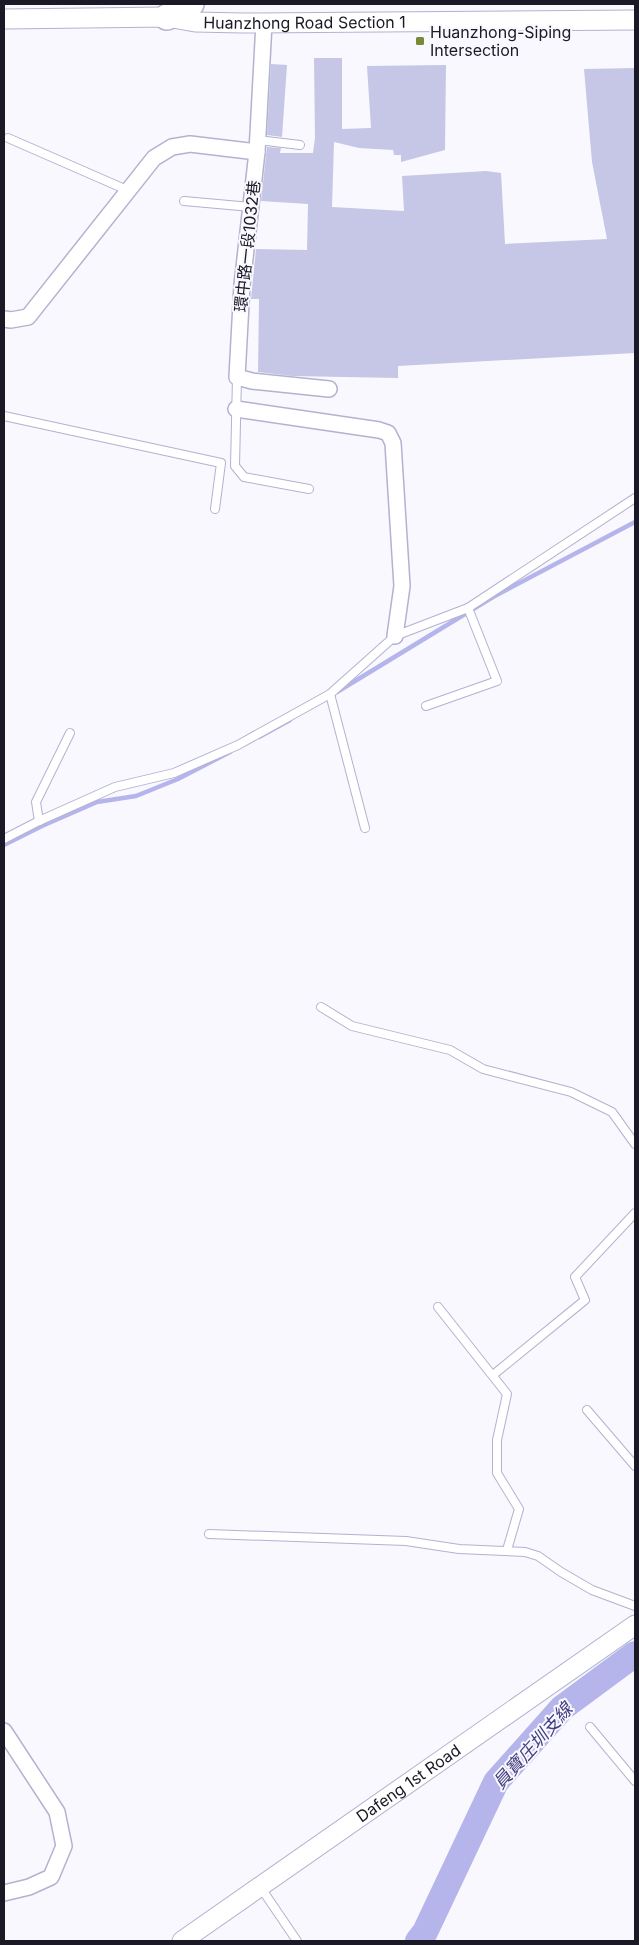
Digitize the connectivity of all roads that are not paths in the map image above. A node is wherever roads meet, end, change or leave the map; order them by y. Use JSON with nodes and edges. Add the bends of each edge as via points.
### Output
{"nodes":[{"id":1,"x":191,"y":4,"type":"edge"},
{"id":2,"x":167,"y":10,"type":"edge"},
{"id":3,"x":4,"y":19,"type":"edge"},
{"id":4,"x":635,"y":20,"type":"edge"},
{"id":5,"x":264,"y":23,"type":"junction"},
{"id":6,"x":8,"y":138,"type":"dead end"},
{"id":7,"x":300,"y":145,"type":"dead end"},
{"id":8,"x":257,"y":146,"type":"junction"},
{"id":9,"x":127,"y":190,"type":"junction"},
{"id":10,"x":184,"y":201,"type":"dead end"},
{"id":11,"x":251,"y":207,"type":"junction"},
{"id":12,"x":4,"y":319,"type":"edge"},
{"id":13,"x":237,"y":377,"type":"junction"},
{"id":14,"x":329,"y":388,"type":"dead end"},
{"id":15,"x":236,"y":409,"type":"junction"},
{"id":16,"x":4,"y":416,"type":"edge"},
{"id":17,"x":309,"y":489,"type":"dead end"},
{"id":18,"x":635,"y":498,"type":"edge"},
{"id":19,"x":215,"y":509,"type":"dead end"},
{"id":20,"x":468,"y":608,"type":"junction"},
{"id":21,"x":395,"y":636,"type":"junction"},
{"id":22,"x":330,"y":694,"type":"junction"},
{"id":23,"x":426,"y":706,"type":"dead end"},
{"id":24,"x":70,"y":733,"type":"dead end"},
{"id":25,"x":39,"y":821,"type":"junction"},
{"id":26,"x":365,"y":828,"type":"dead end"},
{"id":27,"x":4,"y":839,"type":"edge"},
{"id":28,"x":321,"y":1007,"type":"dead end"},
{"id":29,"x":635,"y":1144,"type":"edge"},
{"id":30,"x":635,"y":1214,"type":"edge"},
{"id":31,"x":438,"y":1307,"type":"dead end"},
{"id":32,"x":493,"y":1375,"type":"junction"},
{"id":33,"x":587,"y":1410,"type":"dead end"},
{"id":34,"x":635,"y":1466,"type":"edge"},
{"id":35,"x":209,"y":1534,"type":"dead end"},
{"id":36,"x":507,"y":1550,"type":"junction"},
{"id":37,"x":635,"y":1606,"type":"edge"},
{"id":38,"x":635,"y":1625,"type":"edge"},
{"id":39,"x":590,"y":1727,"type":"dead end"},
{"id":40,"x":4,"y":1731,"type":"edge"},
{"id":41,"x":635,"y":1780,"type":"edge"},
{"id":42,"x":261,"y":1888,"type":"junction"},
{"id":43,"x":4,"y":1893,"type":"edge"},
{"id":44,"x":182,"y":1941,"type":"edge"},
{"id":45,"x":297,"y":1941,"type":"edge"}],
"edges":[{"from":1,"to":2,"type":"highway"},
{"from":2,"to":3,"type":"street","name":"Huanzhong Road Section 1"},
{"from":2,"to":5,"type":"street","name":"Huanzhong Road Section 1","via":[[195,22]]},
{"from":4,"to":5,"type":"street","name":"Huanzhong Road Section 1"},
{"from":5,"to":8,"type":"street","name":"環中路一段1032巷"},
{"from":6,"to":9,"type":"lane"},
{"from":7,"to":8,"type":"lane"},
{"from":8,"to":9,"type":"street","via":[[190,144],[172,147],[154,158]]},
{"from":8,"to":11,"type":"street","name":"環中路一段1032巷"},
{"from":9,"to":12,"type":"street","via":[[28,316]]},
{"from":10,"to":11,"type":"lane"},
{"from":11,"to":13,"type":"street","name":"環中路一段1032巷"},
{"from":13,"to":14,"type":"street"},
{"from":13,"to":15,"type":"lane"},
{"from":15,"to":17,"type":"lane","via":[[235,466],[244,477]]},
{"from":15,"to":21,"type":"street","via":[[388,433],[393,443],[402,586]]},
{"from":16,"to":19,"type":"lane","via":[[221,463]]},
{"from":18,"to":20,"type":"lane"},
{"from":20,"to":21,"type":"lane"},
{"from":20,"to":23,"type":"lane","via":[[497,681]]},
{"from":21,"to":22,"type":"lane"},
{"from":22,"to":25,"type":"lane","via":[[230,749],[174,773],[115,787]]},
{"from":22,"to":26,"type":"lane"},
{"from":24,"to":25,"type":"lane","via":[[36,802]]},
{"from":25,"to":27,"type":"lane"},
{"from":28,"to":29,"type":"lane","via":[[352,1026],[450,1050],[483,1069],[571,1092],[612,1112]]},
{"from":30,"to":32,"type":"lane","via":[[575,1277],[585,1300]]},
{"from":31,"to":32,"type":"lane"},
{"from":32,"to":36,"type":"lane","via":[[507,1394],[497,1440],[497,1474],[519,1509]]},
{"from":33,"to":34,"type":"lane"},
{"from":35,"to":36,"type":"lane","via":[[406,1540],[459,1550]]},
{"from":36,"to":37,"type":"lane","via":[[538,1556],[592,1590]]},
{"from":38,"to":42,"type":"street","name":"Dafeng 1st Road"},
{"from":39,"to":41,"type":"lane"},
{"from":40,"to":43,"type":"street","via":[[57,1812],[64,1846],[50,1877],[29,1887]]},
{"from":42,"to":44,"type":"street","name":"Dafeng 1st Road"},
{"from":42,"to":45,"type":"lane"}]}
